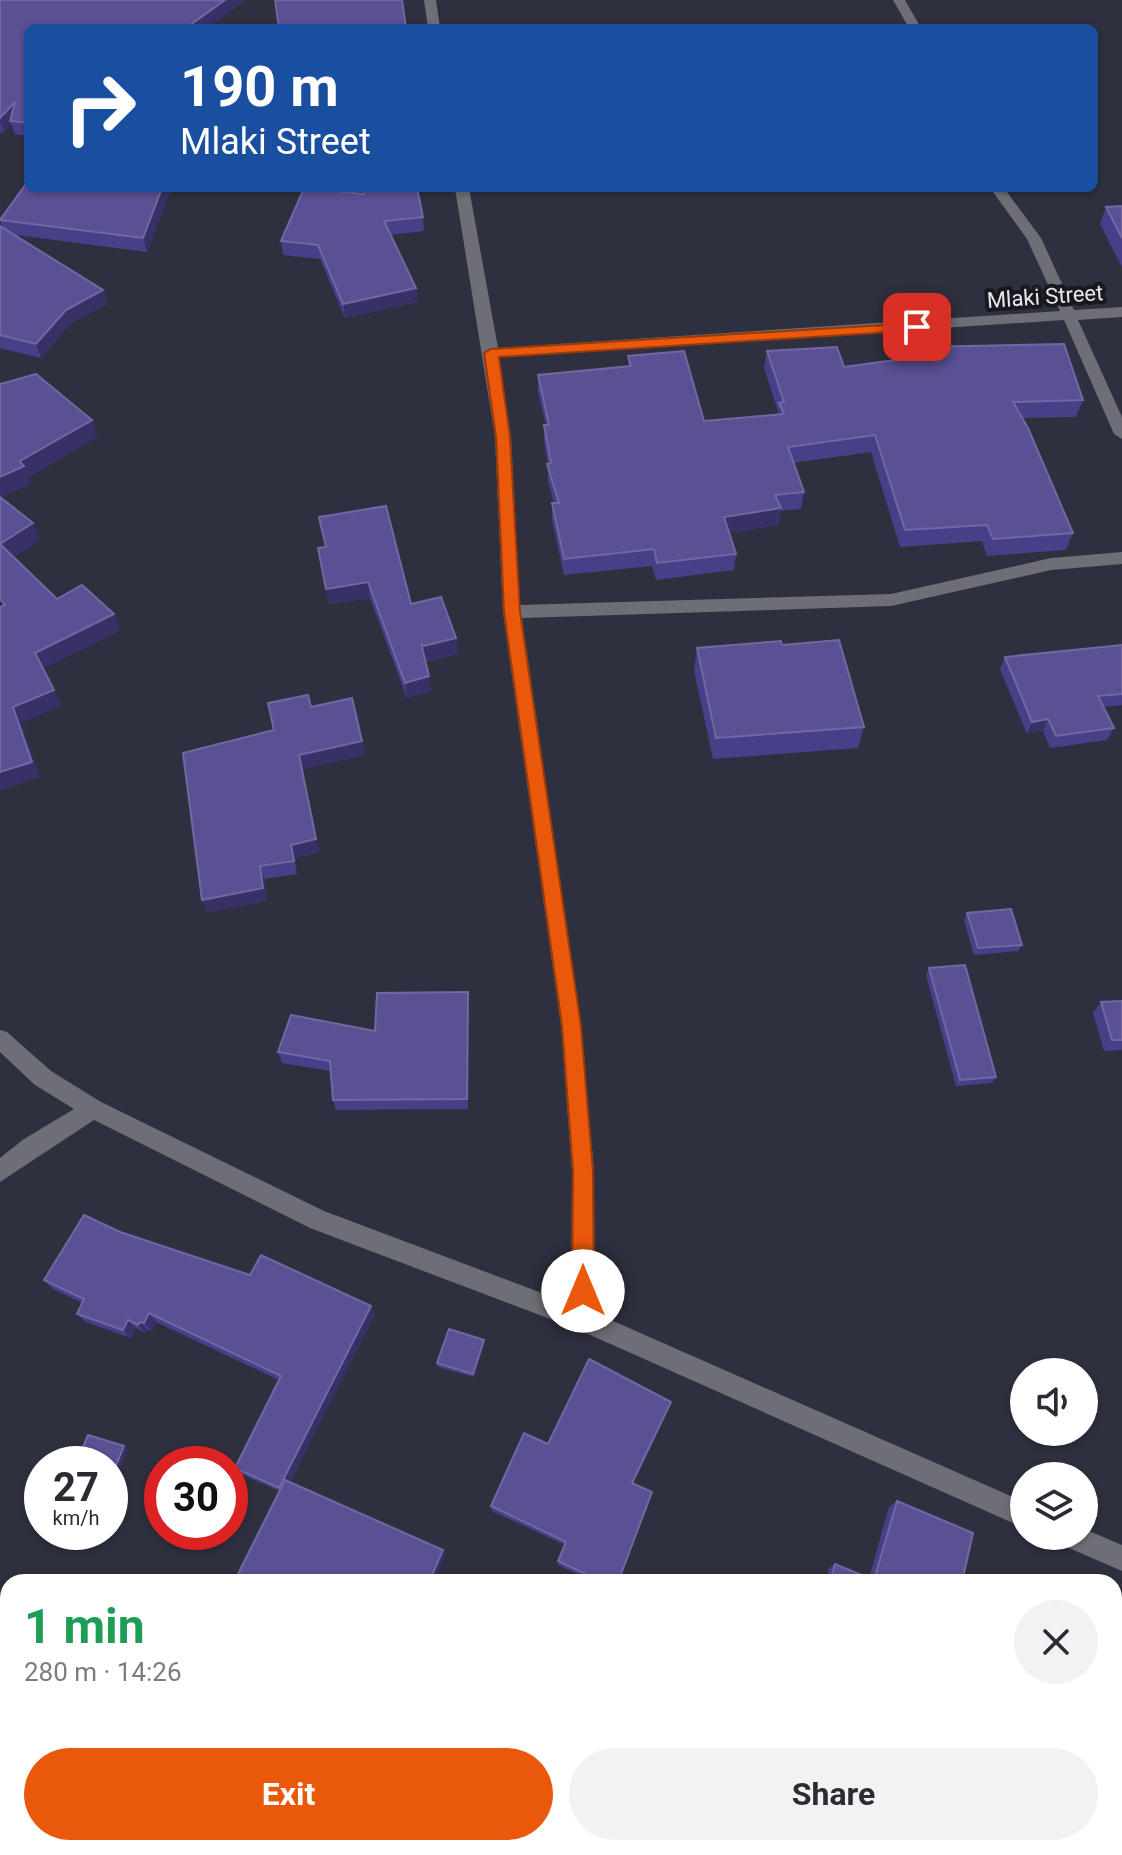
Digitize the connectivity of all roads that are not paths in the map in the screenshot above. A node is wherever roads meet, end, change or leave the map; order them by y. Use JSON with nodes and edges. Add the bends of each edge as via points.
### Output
{"nodes":[{"id":1,"x":430,"y":0,"type":"edge"},
{"id":2,"x":899,"y":0,"type":"edge"},
{"id":3,"x":433,"y":24,"type":"edge"},
{"id":4,"x":913,"y":24,"type":"edge"},
{"id":5,"x":463,"y":192,"type":"edge"},
{"id":6,"x":1000,"y":192,"type":"edge"},
{"id":7,"x":1122,"y":312,"type":"edge"},
{"id":8,"x":1069,"y":317,"type":"junction"},
{"id":9,"x":491,"y":353,"type":"junction"},
{"id":10,"x":1122,"y":434,"type":"edge"},
{"id":11,"x":1122,"y":558,"type":"edge"},
{"id":12,"x":512,"y":612,"type":"junction"},
{"id":13,"x":0,"y":1039,"type":"edge"},
{"id":14,"x":93,"y":1109,"type":"junction"},
{"id":15,"x":0,"y":1172,"type":"edge"},
{"id":16,"x":583,"y":1320,"type":"junction"},
{"id":17,"x":1010,"y":1509,"type":"edge"},
{"id":18,"x":1098,"y":1548,"type":"edge"},
{"id":19,"x":1122,"y":1558,"type":"edge"}],
"edges":[{"from":1,"to":3,"type":"street"},
{"from":2,"to":4,"type":"street"},
{"from":5,"to":9,"type":"street"},
{"from":6,"to":8,"type":"street","via":[[1034,238]]},
{"from":7,"to":8,"type":"street","name":"Mlaki Street"},
{"from":8,"to":9,"type":"street","name":"Mlaki Street"},
{"from":8,"to":10,"type":"street"},
{"from":9,"to":12,"type":"street","via":[[503,437]]},
{"from":11,"to":12,"type":"street","via":[[1051,564],[891,600]]},
{"from":12,"to":16,"type":"street","via":[[571,1026],[583,1171]]},
{"from":13,"to":14,"type":"street","via":[[43,1078]]},
{"from":14,"to":15,"type":"street"},
{"from":14,"to":16,"type":"street","via":[[318,1220]]},
{"from":16,"to":17,"type":"street"},
{"from":18,"to":19,"type":"street"}]}
